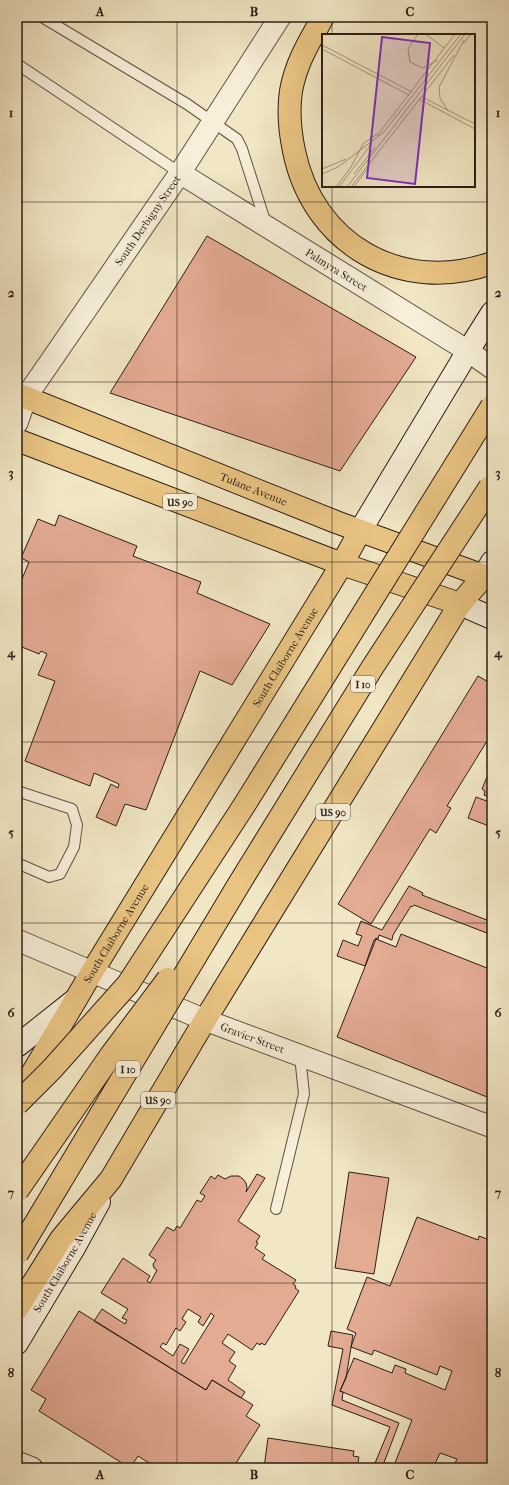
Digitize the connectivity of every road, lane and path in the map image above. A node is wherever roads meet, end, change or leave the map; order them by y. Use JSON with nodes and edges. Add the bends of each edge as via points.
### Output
{"nodes":[{"id":1,"x":42,"y":17,"type":"edge"},
{"id":2,"x":280,"y":17,"type":"edge"},
{"id":3,"x":323,"y":17,"type":"edge"},
{"id":4,"x":17,"y":64,"type":"edge"},
{"id":5,"x":214,"y":122,"type":"junction"},
{"id":6,"x":180,"y":173,"type":"junction"},
{"id":7,"x":267,"y":226,"type":"junction"},
{"id":8,"x":492,"y":263,"type":"edge"},
{"id":9,"x":492,"y":313,"type":"edge"},
{"id":10,"x":468,"y":351,"type":"junction"},
{"id":11,"x":492,"y":368,"type":"edge"},
{"id":12,"x":22,"y":395,"type":"edge"},
{"id":13,"x":492,"y":406,"type":"edge"},
{"id":14,"x":17,"y":423,"type":"edge"},
{"id":15,"x":17,"y":440,"type":"edge"},
{"id":16,"x":492,"y":485,"type":"edge"},
{"id":17,"x":360,"y":531,"type":"junction"},
{"id":18,"x":342,"y":564,"type":"junction"},
{"id":19,"x":489,"y":573,"type":"edge"},
{"id":20,"x":460,"y":604,"type":"junction"},
{"id":21,"x":492,"y":618,"type":"edge"},
{"id":22,"x":17,"y":791,"type":"edge"},
{"id":23,"x":17,"y":864,"type":"edge"},
{"id":24,"x":240,"y":884,"type":"junction"},
{"id":25,"x":17,"y":940,"type":"edge"},
{"id":26,"x":92,"y":972,"type":"junction"},
{"id":27,"x":76,"y":999,"type":"junction"},
{"id":28,"x":205,"y":1020,"type":"junction"},
{"id":29,"x":17,"y":1046,"type":"edge"},
{"id":30,"x":300,"y":1056,"type":"junction"},
{"id":31,"x":17,"y":1099,"type":"edge"},
{"id":32,"x":17,"y":1104,"type":"edge"},
{"id":33,"x":492,"y":1127,"type":"edge"},
{"id":34,"x":111,"y":1179,"type":"junction"},
{"id":35,"x":17,"y":1191,"type":"edge"},
{"id":36,"x":276,"y":1209,"type":"dead end"},
{"id":37,"x":17,"y":1254,"type":"edge"},
{"id":38,"x":17,"y":1309,"type":"edge"},
{"id":39,"x":17,"y":1343,"type":"edge"},
{"id":40,"x":17,"y":1462,"type":"edge"},
{"id":41,"x":32,"y":1468,"type":"edge"}],
"edges":[{"from":1,"to":5,"type":"lane"},
{"from":2,"to":5,"type":"street","name":"South Derbigny Street"},
{"from":3,"to":8,"type":"main road","via":[[301,56],[291,92],[291,139],[304,187],[314,205],[325,221],[345,240],[375,260],[421,272],[465,270]]},
{"from":4,"to":6,"type":"lane"},
{"from":5,"to":6,"type":"street","name":"South Derbigny Street"},
{"from":5,"to":7,"type":"lane","via":[[237,139]]},
{"from":6,"to":7,"type":"street","name":"Palmyra Street"},
{"from":6,"to":12,"type":"street","name":"South Derbigny Street"},
{"from":7,"to":10,"type":"street","name":"Palmyra Street"},
{"from":9,"to":10,"type":"street","name":"South Claiborne Avenue"},
{"from":10,"to":11,"type":"street","name":"Palmyra Street"},
{"from":10,"to":17,"type":"street","name":"South Claiborne Avenue"},
{"from":12,"to":14,"type":"street","name":"South Derbigny Street"},
{"from":12,"to":17,"type":"main road","name":"Tulane Avenue"},
{"from":13,"to":32,"type":"main road","bridge":true,"via":[[245,804],[128,984]]},
{"from":15,"to":18,"type":"main road","number":"US 90"},
{"from":16,"to":24,"type":"main road","number":"I 10","bridge":true,"via":[[372,668]]},
{"from":17,"to":18,"type":"main road","name":"South Claiborne Avenue"},
{"from":17,"to":19,"type":"main road","name":"Tulane Avenue"},
{"from":18,"to":20,"type":"main road"},
{"from":18,"to":26,"type":"main road","name":"South Claiborne Avenue"},
{"from":19,"to":20,"type":"main road","name":"South Claiborne Avenue","number":"US 90"},
{"from":20,"to":21,"type":"street"},
{"from":20,"to":28,"type":"main road","name":"South Claiborne Avenue","number":"US 90"},
{"from":22,"to":23,"type":"lane","via":[[72,809],[77,825],[74,847],[60,874],[49,877]]},
{"from":24,"to":35,"type":"main road","bridge":true,"via":[[111,1055]]},
{"from":24,"to":37,"type":"main road","number":"I 10","bridge":true},
{"from":25,"to":26,"type":"street","name":"Gravier Street"},
{"from":26,"to":27,"type":"main road","name":"South Claiborne Avenue"},
{"from":26,"to":28,"type":"street","name":"Gravier Street"},
{"from":27,"to":29,"type":"street","name":"South Claiborne Avenue"},
{"from":27,"to":31,"type":"main road","name":"South Claiborne Avenue"},
{"from":28,"to":30,"type":"street","name":"Gravier Street"},
{"from":28,"to":34,"type":"main road","name":"South Claiborne Avenue","number":"US 90"},
{"from":30,"to":33,"type":"street","name":"Gravier Street"},
{"from":30,"to":36,"type":"lane","via":[[304,1094]]},
{"from":34,"to":38,"type":"main road","name":"South Claiborne Avenue","number":"US 90","via":[[61,1239]]},
{"from":34,"to":39,"type":"street","name":"South Claiborne Avenue","via":[[75,1246]]},
{"from":40,"to":41,"type":"street"}]}
